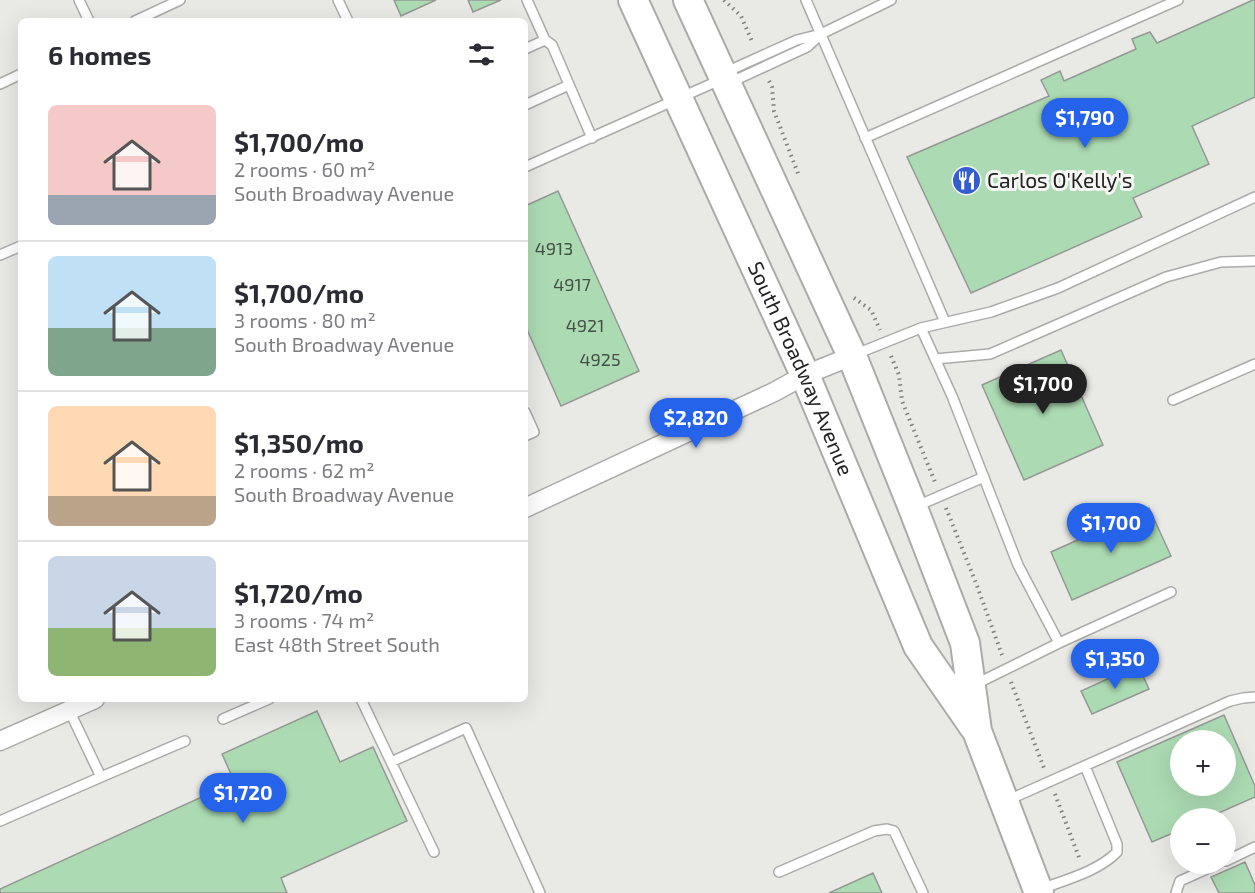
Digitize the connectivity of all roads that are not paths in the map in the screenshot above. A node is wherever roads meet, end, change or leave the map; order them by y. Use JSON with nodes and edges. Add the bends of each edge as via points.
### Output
{"nodes":[{"id":1,"x":79,"y":0,"type":"edge"},
{"id":2,"x":180,"y":0,"type":"edge"},
{"id":3,"x":338,"y":0,"type":"edge"},
{"id":4,"x":527,"y":0,"type":"edge"},
{"id":5,"x":633,"y":0,"type":"edge"},
{"id":6,"x":688,"y":0,"type":"edge"},
{"id":7,"x":807,"y":0,"type":"edge"},
{"id":8,"x":891,"y":0,"type":"edge"},
{"id":9,"x":1178,"y":0,"type":"edge"},
{"id":10,"x":88,"y":18,"type":"edge"},
{"id":11,"x":141,"y":18,"type":"edge"},
{"id":12,"x":347,"y":18,"type":"edge"},
{"id":13,"x":821,"y":33,"type":"junction"},
{"id":14,"x":545,"y":40,"type":"junction"},
{"id":15,"x":528,"y":48,"type":"edge"},
{"id":16,"x":18,"y":75,"type":"edge"},
{"id":17,"x":724,"y":79,"type":"junction"},
{"id":18,"x":0,"y":84,"type":"edge"},
{"id":19,"x":569,"y":85,"type":"junction"},
{"id":20,"x":680,"y":99,"type":"junction"},
{"id":21,"x":528,"y":104,"type":"edge"},
{"id":22,"x":592,"y":138,"type":"junction"},
{"id":23,"x":866,"y":138,"type":"junction"},
{"id":24,"x":528,"y":166,"type":"edge"},
{"id":25,"x":1255,"y":197,"type":"edge"},
{"id":26,"x":18,"y":247,"type":"edge"},
{"id":27,"x":0,"y":255,"type":"edge"},
{"id":28,"x":1255,"y":261,"type":"edge"},
{"id":29,"x":945,"y":322,"type":"junction"},
{"id":30,"x":921,"y":328,"type":"junction"},
{"id":31,"x":852,"y":356,"type":"junction"},
{"id":32,"x":935,"y":359,"type":"junction"},
{"id":33,"x":1255,"y":364,"type":"edge"},
{"id":34,"x":805,"y":375,"type":"junction"},
{"id":35,"x":1173,"y":400,"type":"dead end"},
{"id":36,"x":528,"y":419,"type":"edge"},
{"id":37,"x":528,"y":435,"type":"edge"},
{"id":38,"x":984,"y":477,"type":"junction"},
{"id":39,"x":528,"y":504,"type":"edge"},
{"id":40,"x":913,"y":508,"type":"junction"},
{"id":41,"x":1171,"y":592,"type":"dead end"},
{"id":42,"x":1059,"y":643,"type":"junction"},
{"id":43,"x":971,"y":686,"type":"junction"},
{"id":44,"x":1255,"y":697,"type":"edge"},
{"id":45,"x":87,"y":702,"type":"edge"},
{"id":46,"x":262,"y":702,"type":"edge"},
{"id":47,"x":362,"y":702,"type":"edge"},
{"id":48,"x":69,"y":710,"type":"junction"},
{"id":49,"x":223,"y":719,"type":"dead end"},
{"id":50,"x":977,"y":731,"type":"junction"},
{"id":51,"x":0,"y":741,"type":"edge"},
{"id":52,"x":185,"y":741,"type":"dead end"},
{"id":53,"x":391,"y":762,"type":"junction"},
{"id":54,"x":1084,"y":766,"type":"junction"},
{"id":55,"x":101,"y":777,"type":"junction"},
{"id":56,"x":1004,"y":802,"type":"junction"},
{"id":57,"x":0,"y":821,"type":"edge"},
{"id":58,"x":1255,"y":847,"type":"edge"},
{"id":59,"x":434,"y":852,"type":"dead end"},
{"id":60,"x":1236,"y":856,"type":"edge"},
{"id":61,"x":779,"y":872,"type":"dead end"},
{"id":62,"x":1196,"y":874,"type":"edge"},
{"id":63,"x":1038,"y":892,"type":"edge"},
{"id":64,"x":540,"y":893,"type":"edge"},
{"id":65,"x":923,"y":893,"type":"edge"},
{"id":66,"x":1176,"y":893,"type":"edge"}],
"edges":[{"from":1,"to":10,"type":"lane"},
{"from":2,"to":11,"type":"lane"},
{"from":3,"to":12,"type":"lane"},
{"from":4,"to":14,"type":"lane"},
{"from":5,"to":20,"type":"main road","name":"South Broadway Avenue"},
{"from":6,"to":17,"type":"main road","name":"South Broadway Avenue"},
{"from":7,"to":13,"type":"lane"},
{"from":8,"to":13,"type":"lane"},
{"from":9,"to":23,"type":"lane"},
{"from":13,"to":17,"type":"lane","via":[[807,47]]},
{"from":13,"to":23,"type":"lane"},
{"from":14,"to":15,"type":"lane"},
{"from":14,"to":19,"type":"lane","via":[[552,45]]},
{"from":16,"to":18,"type":"lane"},
{"from":17,"to":20,"type":"lane"},
{"from":17,"to":31,"type":"main road","name":"South Broadway Avenue"},
{"from":19,"to":21,"type":"lane"},
{"from":19,"to":22,"type":"lane"},
{"from":20,"to":22,"type":"lane"},
{"from":20,"to":34,"type":"main road","name":"South Broadway Avenue"},
{"from":22,"to":24,"type":"lane"},
{"from":23,"to":29,"type":"lane"},
{"from":25,"to":29,"type":"lane","via":[[1058,288],[991,312]]},
{"from":26,"to":27,"type":"lane"},
{"from":28,"to":32,"type":"lane","via":[[1221,262],[1166,277],[990,354]]},
{"from":29,"to":30,"type":"lane"},
{"from":30,"to":31,"type":"lane"},
{"from":30,"to":32,"type":"lane"},
{"from":31,"to":34,"type":"street"},
{"from":31,"to":40,"type":"main road","name":"South Broadway Avenue"},
{"from":32,"to":38,"type":"lane"},
{"from":33,"to":35,"type":"lane"},
{"from":34,"to":39,"type":"street"},
{"from":34,"to":50,"type":"main road","name":"South Broadway Avenue","via":[[918,646]]},
{"from":36,"to":37,"type":"lane","via":[[534,432]]},
{"from":38,"to":40,"type":"lane"},
{"from":38,"to":42,"type":"lane","via":[[1018,565]]},
{"from":40,"to":43,"type":"main road","name":"South Broadway Avenue","via":[[965,643]]},
{"from":41,"to":42,"type":"lane"},
{"from":42,"to":43,"type":"lane"},
{"from":43,"to":50,"type":"main road","name":"South Broadway Avenue"},
{"from":44,"to":54,"type":"lane","via":[[1230,701]]},
{"from":45,"to":48,"type":"street"},
{"from":46,"to":49,"type":"lane"},
{"from":47,"to":53,"type":"lane"},
{"from":48,"to":51,"type":"street"},
{"from":48,"to":55,"type":"lane"},
{"from":50,"to":56,"type":"main road","name":"South Broadway Avenue"},
{"from":52,"to":55,"type":"lane"},
{"from":53,"to":59,"type":"lane"},
{"from":53,"to":64,"type":"lane","via":[[466,728]]},
{"from":54,"to":56,"type":"lane"},
{"from":54,"to":63,"type":"lane","via":[[1117,852],[1097,866]]},
{"from":55,"to":57,"type":"lane"},
{"from":56,"to":63,"type":"main road","name":"South Broadway Avenue"},
{"from":58,"to":60,"type":"lane"},
{"from":61,"to":65,"type":"lane","via":[[887,828],[894,831]]},
{"from":62,"to":66,"type":"lane","via":[[1180,881]]}]}
